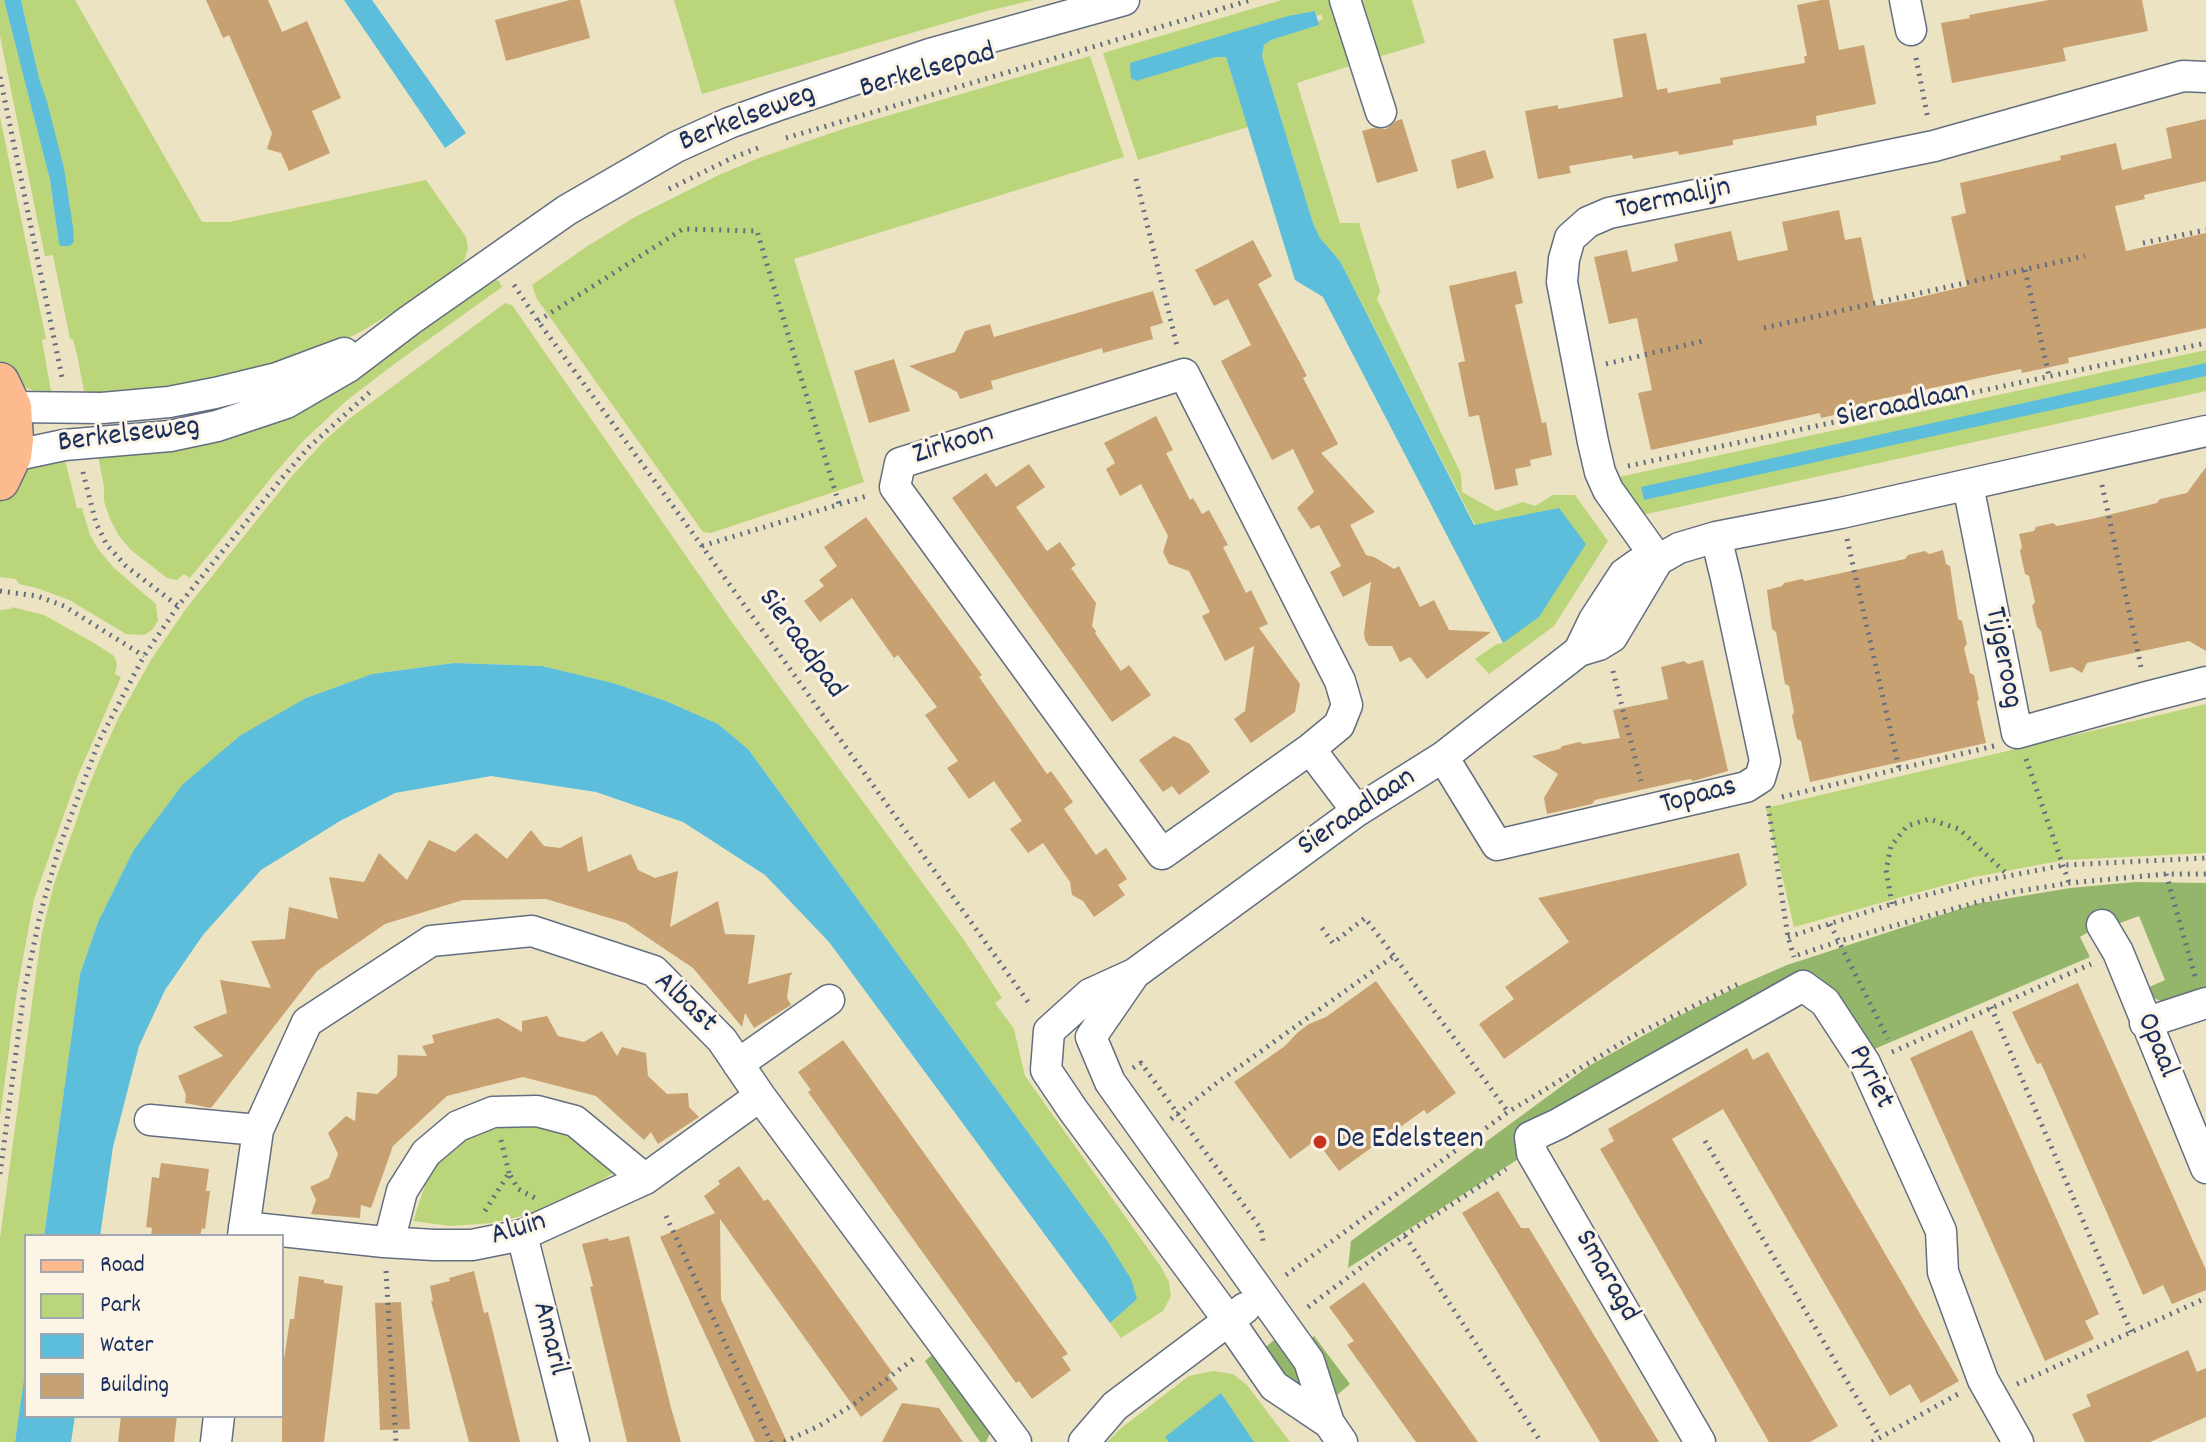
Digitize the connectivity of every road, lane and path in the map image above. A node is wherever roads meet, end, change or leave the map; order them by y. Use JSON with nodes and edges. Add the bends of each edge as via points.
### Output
{"nodes":[{"id":1,"x":1124,"y":0,"type":"edge"},
{"id":2,"x":1251,"y":0,"type":"edge"},
{"id":3,"x":1345,"y":0,"type":"edge"},
{"id":4,"x":1905,"y":0,"type":"edge"},
{"id":5,"x":1911,"y":30,"type":"joint"},
{"id":6,"x":0,"y":77,"type":"edge"},
{"id":7,"x":2206,"y":77,"type":"edge"},
{"id":8,"x":1381,"y":112,"type":"dead end"},
{"id":9,"x":782,"y":139,"type":"dead end"},
{"id":10,"x":770,"y":144,"type":"dead end"},
{"id":11,"x":1934,"y":146,"type":"junction"},
{"id":12,"x":1136,"y":179,"type":"dead end"},
{"id":13,"x":665,"y":192,"type":"dead end"},
{"id":14,"x":2206,"y":230,"type":"edge"},
{"id":15,"x":2143,"y":243,"type":"dead end"},
{"id":16,"x":2085,"y":256,"type":"dead end"},
{"id":17,"x":2025,"y":270,"type":"junction"},
{"id":18,"x":1918,"y":284,"type":"dead end"},
{"id":19,"x":514,"y":285,"type":"dead end"},
{"id":20,"x":1920,"y":293,"type":"junction"},
{"id":21,"x":410,"y":320,"type":"junction"},
{"id":22,"x":538,"y":321,"type":"junction"},
{"id":23,"x":1764,"y":328,"type":"dead end"},
{"id":24,"x":1707,"y":340,"type":"dead end"},
{"id":25,"x":2206,"y":343,"type":"edge"},
{"id":26,"x":1580,"y":370,"type":"junction"},
{"id":27,"x":1184,"y":374,"type":"junction"},
{"id":28,"x":2049,"y":376,"type":"junction"},
{"id":29,"x":63,"y":379,"type":"dead end"},
{"id":30,"x":378,"y":385,"type":"dead end"},
{"id":31,"x":4,"y":398,"type":"edge"},
{"id":32,"x":2206,"y":431,"type":"edge"},
{"id":33,"x":2096,"y":457,"type":"junction"},
{"id":34,"x":80,"y":462,"type":"dead end"},
{"id":35,"x":6,"y":468,"type":"edge"},
{"id":36,"x":1600,"y":472,"type":"junction"},
{"id":37,"x":1968,"y":485,"type":"junction"},
{"id":38,"x":895,"y":487,"type":"junction"},
{"id":39,"x":839,"y":504,"type":"junction"},
{"id":40,"x":1841,"y":513,"type":"junction"},
{"id":41,"x":1716,"y":537,"type":"junction"},
{"id":42,"x":702,"y":546,"type":"junction"},
{"id":43,"x":1658,"y":560,"type":"junction"},
{"id":44,"x":0,"y":591,"type":"edge"},
{"id":45,"x":178,"y":606,"type":"junction"},
{"id":46,"x":144,"y":656,"type":"junction"},
{"id":47,"x":1613,"y":670,"type":"dead end"},
{"id":48,"x":2206,"y":682,"type":"edge"},
{"id":49,"x":2147,"y":697,"type":"junction"},
{"id":50,"x":2017,"y":733,"type":"junction"},
{"id":51,"x":1310,"y":749,"type":"junction"},
{"id":52,"x":1443,"y":757,"type":"junction"},
{"id":53,"x":1899,"y":768,"type":"junction"},
{"id":54,"x":1357,"y":811,"type":"junction"},
{"id":55,"x":1648,"y":811,"type":"junction"},
{"id":56,"x":2206,"y":858,"type":"edge"},
{"id":57,"x":2064,"y":865,"type":"junction"},
{"id":58,"x":2166,"y":874,"type":"dead end"},
{"id":59,"x":2009,"y":876,"type":"junction"},
{"id":60,"x":2069,"y":883,"type":"dead end"},
{"id":61,"x":1892,"y":904,"type":"junction"},
{"id":62,"x":1830,"y":924,"type":"junction"},
{"id":63,"x":2102,"y":925,"type":"dead end"},
{"id":64,"x":1322,"y":928,"type":"dead end"},
{"id":65,"x":1788,"y":937,"type":"junction"},
{"id":66,"x":2118,"y":952,"type":"junction"},
{"id":67,"x":1394,"y":956,"type":"junction"},
{"id":68,"x":1793,"y":957,"type":"dead end"},
{"id":69,"x":1134,"y":974,"type":"junction"},
{"id":70,"x":829,"y":1000,"type":"dead end"},
{"id":71,"x":2204,"y":1003,"type":"edge"},
{"id":72,"x":1991,"y":1007,"type":"junction"},
{"id":73,"x":2145,"y":1023,"type":"junction"},
{"id":74,"x":1049,"y":1031,"type":"junction"},
{"id":75,"x":1894,"y":1051,"type":"junction"},
{"id":76,"x":1865,"y":1063,"type":"junction"},
{"id":77,"x":738,"y":1064,"type":"junction"},
{"id":78,"x":760,"y":1096,"type":"junction"},
{"id":79,"x":1508,"y":1112,"type":"dead end"},
{"id":80,"x":150,"y":1120,"type":"dead end"},
{"id":81,"x":258,"y":1130,"type":"junction"},
{"id":82,"x":1149,"y":1136,"type":"junction"},
{"id":83,"x":1705,"y":1141,"type":"dead end"},
{"id":84,"x":1532,"y":1153,"type":"junction"},
{"id":85,"x":2206,"y":1168,"type":"edge"},
{"id":86,"x":0,"y":1174,"type":"edge"},
{"id":87,"x":645,"y":1179,"type":"junction"},
{"id":88,"x":567,"y":1216,"type":"junction"},
{"id":89,"x":666,"y":1216,"type":"dead end"},
{"id":90,"x":243,"y":1232,"type":"edge"},
{"id":91,"x":272,"y":1234,"type":"edge"},
{"id":92,"x":284,"y":1235,"type":"edge"},
{"id":93,"x":522,"y":1235,"type":"junction"},
{"id":94,"x":1405,"y":1235,"type":"junction"},
{"id":95,"x":387,"y":1242,"type":"junction"},
{"id":96,"x":472,"y":1245,"type":"junction"},
{"id":97,"x":1262,"y":1294,"type":"junction"},
{"id":98,"x":2206,"y":1298,"type":"edge"},
{"id":99,"x":1229,"y":1321,"type":"junction"},
{"id":100,"x":1284,"y":1325,"type":"junction"},
{"id":101,"x":2131,"y":1332,"type":"junction"},
{"id":102,"x":939,"y":1339,"type":"junction"},
{"id":103,"x":1987,"y":1388,"type":"junction"},
{"id":104,"x":219,"y":1418,"type":"edge"},
{"id":105,"x":1336,"y":1433,"type":"edge"},
{"id":106,"x":1880,"y":1437,"type":"junction"},
{"id":107,"x":216,"y":1442,"type":"edge"},
{"id":108,"x":396,"y":1442,"type":"edge"},
{"id":109,"x":574,"y":1442,"type":"edge"},
{"id":110,"x":771,"y":1442,"type":"edge"},
{"id":111,"x":784,"y":1442,"type":"edge"},
{"id":112,"x":1016,"y":1442,"type":"edge"},
{"id":113,"x":1084,"y":1442,"type":"edge"},
{"id":114,"x":1541,"y":1442,"type":"edge"},
{"id":115,"x":1700,"y":1442,"type":"edge"},
{"id":116,"x":1872,"y":1442,"type":"edge"},
{"id":117,"x":2018,"y":1442,"type":"edge"}],
"edges":[{"from":1,"to":21,"type":"street","name":"Berkelseweg","via":[[930,54],[702,135],[567,210]]},
{"from":2,"to":9,"type":"path","name":"Berkelsepad"},
{"from":3,"to":8,"type":"street"},
{"from":4,"to":5,"type":"street"},
{"from":5,"to":11,"type":"path"},
{"from":6,"to":29,"type":"path"},
{"from":7,"to":11,"type":"street","name":"Toermalijn","via":[[2183,76]]},
{"from":10,"to":13,"type":"path"},
{"from":11,"to":26,"type":"street","name":"Toermalijn","via":[[1609,213],[1588,222],[1570,238],[1562,282]]},
{"from":12,"to":27,"type":"path"},
{"from":14,"to":15,"type":"path"},
{"from":16,"to":17,"type":"path"},
{"from":17,"to":20,"type":"path"},
{"from":17,"to":28,"type":"path"},
{"from":18,"to":20,"type":"path"},
{"from":19,"to":22,"type":"path","name":"Sieraadpad"},
{"from":20,"to":23,"type":"path"},
{"from":21,"to":31,"type":"street","name":"Berkelseweg","via":[[308,368],[169,402],[102,408]]},
{"from":21,"to":35,"type":"street","name":"Berkelseweg","via":[[348,367],[286,403],[170,436],[64,445]]},
{"from":22,"to":39,"type":"path","via":[[683,229],[757,231]]},
{"from":22,"to":42,"type":"path","name":"Sieraadpad"},
{"from":24,"to":26,"type":"path"},
{"from":25,"to":28,"type":"path","name":"Sieraadlaan"},
{"from":26,"to":36,"type":"street","name":"Toermalijn"},
{"from":27,"to":38,"type":"street","name":"Zirkoon","via":[[900,463]]},
{"from":27,"to":51,"type":"street","name":"Zirkoon","via":[[1340,681],[1347,705],[1339,725]]},
{"from":28,"to":36,"type":"path","name":"Sieraadlaan"},
{"from":30,"to":45,"type":"path","via":[[309,447]]},
{"from":31,"to":35,"type":"main road","via":[[14,440]]},
{"from":32,"to":33,"type":"street","name":"Sieraadlaan"},
{"from":33,"to":37,"type":"street","name":"Sieraadlaan"},
{"from":33,"to":49,"type":"path"},
{"from":34,"to":45,"type":"path","via":[[107,545]]},
{"from":36,"to":43,"type":"street","name":"Toermalijn"},
{"from":37,"to":40,"type":"street","name":"Sieraadlaan"},
{"from":37,"to":50,"type":"street","name":"Tijgeroog"},
{"from":38,"to":39,"type":"path"},
{"from":38,"to":51,"type":"street","name":"Zirkoon","via":[[1162,854]]},
{"from":39,"to":42,"type":"path"},
{"from":40,"to":41,"type":"street","name":"Sieraadlaan"},
{"from":40,"to":53,"type":"path"},
{"from":41,"to":43,"type":"street","name":"Sieraadlaan"},
{"from":41,"to":55,"type":"street","name":"Topaas","via":[[1765,761],[1760,778],[1746,787]]},
{"from":42,"to":74,"type":"path","name":"Sieraadpad"},
{"from":43,"to":52,"type":"street","name":"Sieraadlaan","via":[[1624,574],[1579,651]]},
{"from":44,"to":46,"type":"path","via":[[64,606]]},
{"from":45,"to":46,"type":"path"},
{"from":46,"to":86,"type":"path","via":[[99,741],[40,915],[24,992]]},
{"from":47,"to":55,"type":"path"},
{"from":48,"to":49,"type":"street","name":"Tijgeroog"},
{"from":49,"to":50,"type":"street","name":"Tijgeroog"},
{"from":50,"to":53,"type":"path","via":[[1999,745]]},
{"from":50,"to":57,"type":"path"},
{"from":51,"to":54,"type":"street"},
{"from":52,"to":54,"type":"street","name":"Sieraadlaan"},
{"from":52,"to":55,"type":"street","name":"Topaas","via":[[1497,845]]},
{"from":53,"to":65,"type":"path","via":[[1767,801]]},
{"from":54,"to":69,"type":"street","name":"Sieraadlaan"},
{"from":56,"to":57,"type":"path"},
{"from":57,"to":59,"type":"path"},
{"from":57,"to":60,"type":"path"},
{"from":58,"to":71,"type":"path"},
{"from":59,"to":61,"type":"path"},
{"from":59,"to":61,"type":"path","via":[[1959,829],[1929,819],[1907,826],[1891,846],[1886,870]]},
{"from":61,"to":62,"type":"path"},
{"from":62,"to":65,"type":"path"},
{"from":62,"to":75,"type":"path"},
{"from":63,"to":66,"type":"street","name":"Opaal"},
{"from":64,"to":67,"type":"path","via":[[1333,943],[1365,918]]},
{"from":65,"to":68,"type":"path"},
{"from":66,"to":72,"type":"path"},
{"from":66,"to":73,"type":"street","name":"Opaal"},
{"from":67,"to":79,"type":"path"},
{"from":67,"to":82,"type":"path"},
{"from":69,"to":74,"type":"street","name":"Sieraadlaan","via":[[1090,994]]},
{"from":69,"to":82,"type":"street","name":"Sieraadlaan","via":[[1091,1037],[1110,1082]]},
{"from":70,"to":77,"type":"street"},
{"from":71,"to":73,"type":"street"},
{"from":72,"to":75,"type":"path"},
{"from":72,"to":101,"type":"path"},
{"from":73,"to":85,"type":"street","name":"Opaal"},
{"from":74,"to":99,"type":"street","via":[[1046,1070]]},
{"from":75,"to":76,"type":"path"},
{"from":76,"to":84,"type":"street","name":"Pyriet","via":[[1825,1002],[1803,986],[1530,1137]]},
{"from":76,"to":103,"type":"street","name":"Pyriet","via":[[1941,1231],[1943,1272]]},
{"from":77,"to":78,"type":"street","name":"Albast"},
{"from":77,"to":81,"type":"street","name":"Albast","via":[[722,1040],[654,971],[532,931],[431,941],[307,1022]]},
{"from":78,"to":87,"type":"street","name":"Aluin"},
{"from":78,"to":102,"type":"street","name":"Albast"},
{"from":80,"to":81,"type":"street"},
{"from":81,"to":90,"type":"street","name":"Albast"},
{"from":82,"to":97,"type":"street","name":"Sieraadlaan"},
{"from":83,"to":106,"type":"path"},
{"from":84,"to":94,"type":"path"},
{"from":84,"to":115,"type":"street","name":"Smaragd"},
{"from":87,"to":88,"type":"street","name":"Aluin"},
{"from":87,"to":95,"type":"street","via":[[575,1121],[537,1111],[493,1112],[458,1126],[426,1153],[402,1191]]},
{"from":88,"to":93,"type":"street","name":"Aluin"},
{"from":88,"to":96,"type":"path","via":[[518,1189],[509,1173],[487,1207]]},
{"from":89,"to":110,"type":"path"},
{"from":90,"to":91,"type":"street","name":"Aluin"},
{"from":92,"to":95,"type":"street","name":"Aluin"},
{"from":93,"to":96,"type":"street","name":"Aluin"},
{"from":93,"to":109,"type":"street","name":"Amaril"},
{"from":94,"to":100,"type":"path"},
{"from":94,"to":114,"type":"path"},
{"from":95,"to":96,"type":"street","name":"Aluin"},
{"from":95,"to":108,"type":"path"},
{"from":97,"to":99,"type":"street"},
{"from":97,"to":100,"type":"street","name":"Sieraadlaan"},
{"from":98,"to":101,"type":"path"},
{"from":99,"to":105,"type":"street","via":[[1274,1386]]},
{"from":99,"to":113,"type":"street","via":[[1115,1406]]},
{"from":100,"to":105,"type":"street","name":"Sieraadlaan","via":[[1309,1361]]},
{"from":101,"to":103,"type":"path"},
{"from":102,"to":111,"type":"path","via":[[857,1402]]},
{"from":102,"to":112,"type":"street","name":"Albast"},
{"from":103,"to":106,"type":"path"},
{"from":103,"to":117,"type":"street","name":"Pyriet"},
{"from":104,"to":107,"type":"street"},
{"from":106,"to":116,"type":"path"}]}
